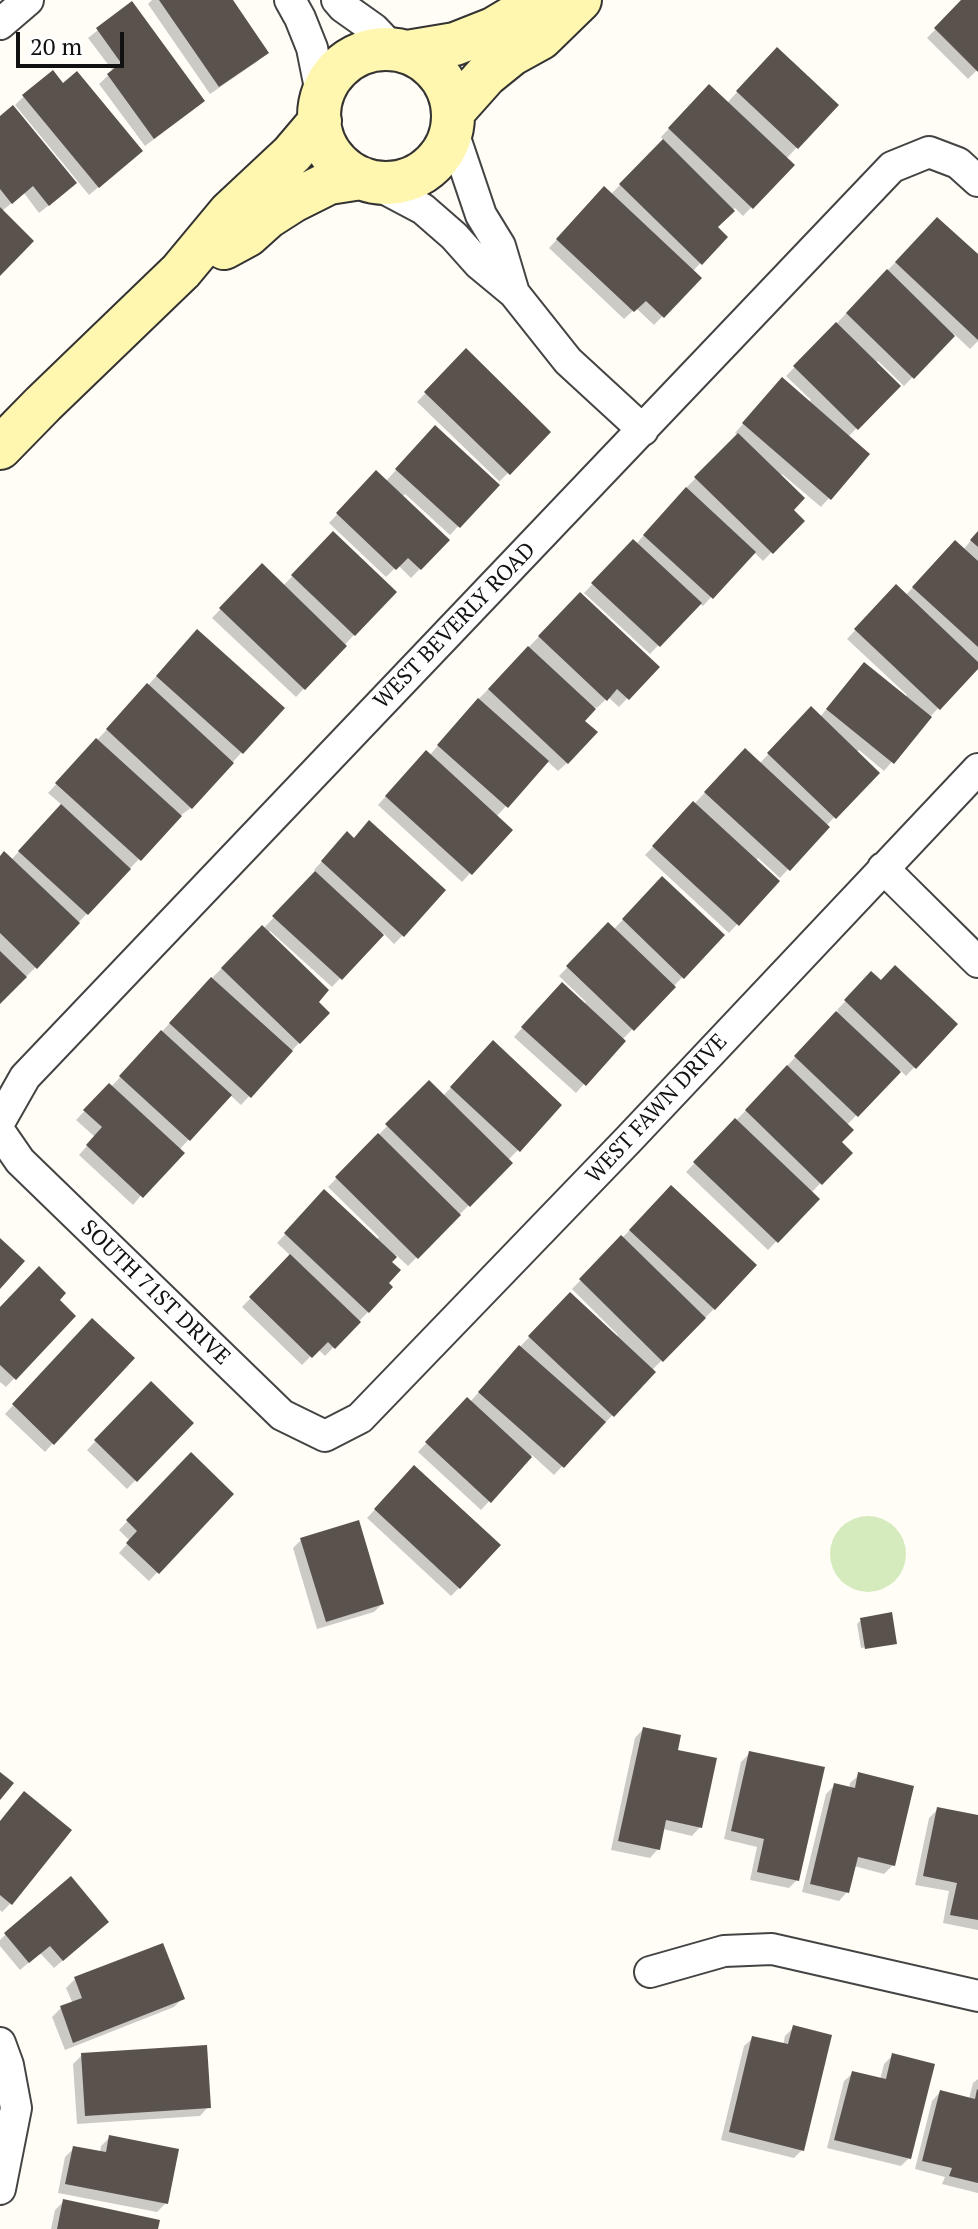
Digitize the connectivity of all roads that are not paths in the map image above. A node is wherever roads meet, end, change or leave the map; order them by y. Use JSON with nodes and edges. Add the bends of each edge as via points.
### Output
{"nodes":[{"id":1,"x":28,"y":0,"type":"edge"},
{"id":2,"x":290,"y":0,"type":"edge"},
{"id":3,"x":337,"y":0,"type":"edge"},
{"id":4,"x":566,"y":0,"type":"edge"},
{"id":5,"x":580,"y":0,"type":"edge"},
{"id":6,"x":0,"y":24,"type":"edge"},
{"id":7,"x":400,"y":50,"type":"junction"},
{"id":8,"x":321,"y":109,"type":"junction"},
{"id":9,"x":453,"y":121,"type":"junction"},
{"id":10,"x":367,"y":180,"type":"junction"},
{"id":11,"x":978,"y":181,"type":"edge"},
{"id":12,"x":181,"y":271,"type":"junction"},
{"id":13,"x":514,"y":293,"type":"junction"},
{"id":14,"x":643,"y":430,"type":"junction"},
{"id":15,"x":0,"y":448,"type":"edge"},
{"id":16,"x":978,"y":769,"type":"edge"},
{"id":17,"x":883,"y":868,"type":"junction"},
{"id":18,"x":978,"y":962,"type":"edge"},
{"id":19,"x":0,"y":1121,"type":"edge"},
{"id":20,"x":0,"y":1132,"type":"edge"},
{"id":21,"x":325,"y":1436,"type":"joint"},
{"id":22,"x":650,"y":1972,"type":"dead end"},
{"id":23,"x":978,"y":1996,"type":"edge"},
{"id":24,"x":0,"y":2043,"type":"edge"},
{"id":25,"x":0,"y":2189,"type":"edge"}],
"edges":[{"from":1,"to":6,"type":"street"},
{"from":2,"to":8,"type":"street","via":[[312,48]]},
{"from":3,"to":7,"type":"street"},
{"from":4,"to":7,"type":"street","via":[[527,9],[455,44]]},
{"from":5,"to":9,"type":"street","via":[[541,38],[486,75]]},
{"from":7,"to":8,"type":"street","via":[[369,51],[349,61],[332,77]]},
{"from":7,"to":9,"type":"street","via":[[425,61],[439,75],[449,92]]},
{"from":8,"to":10,"type":"street","via":[[323,139],[332,156]]},
{"from":8,"to":12,"type":"street","via":[[292,154],[230,212]]},
{"from":9,"to":10,"type":"street","via":[[445,149],[414,178],[394,183]]},
{"from":9,"to":13,"type":"street","via":[[481,215],[500,246]]},
{"from":10,"to":12,"type":"street","via":[[329,183]]},
{"from":10,"to":13,"type":"street","via":[[423,209]]},
{"from":11,"to":14,"type":"street","name":"WEST BEVERLY ROAD","via":[[958,163],[929,152],[892,167]]},
{"from":12,"to":15,"type":"street"},
{"from":13,"to":14,"type":"street","via":[[568,361]]},
{"from":14,"to":19,"type":"street","name":"WEST BEVERLY ROAD","via":[[25,1077]]},
{"from":16,"to":17,"type":"street","name":"WEST FAWN DRIVE"},
{"from":17,"to":18,"type":"street"},
{"from":17,"to":21,"type":"street","name":"WEST FAWN DRIVE","via":[[360,1418]]},
{"from":20,"to":21,"type":"street","name":"SOUTH 71ST DRIVE","via":[[20,1161],[282,1415]]},
{"from":22,"to":23,"type":"street","via":[[724,1951],[772,1949]]},
{"from":24,"to":25,"type":"street","via":[[16,2108]]}]}
